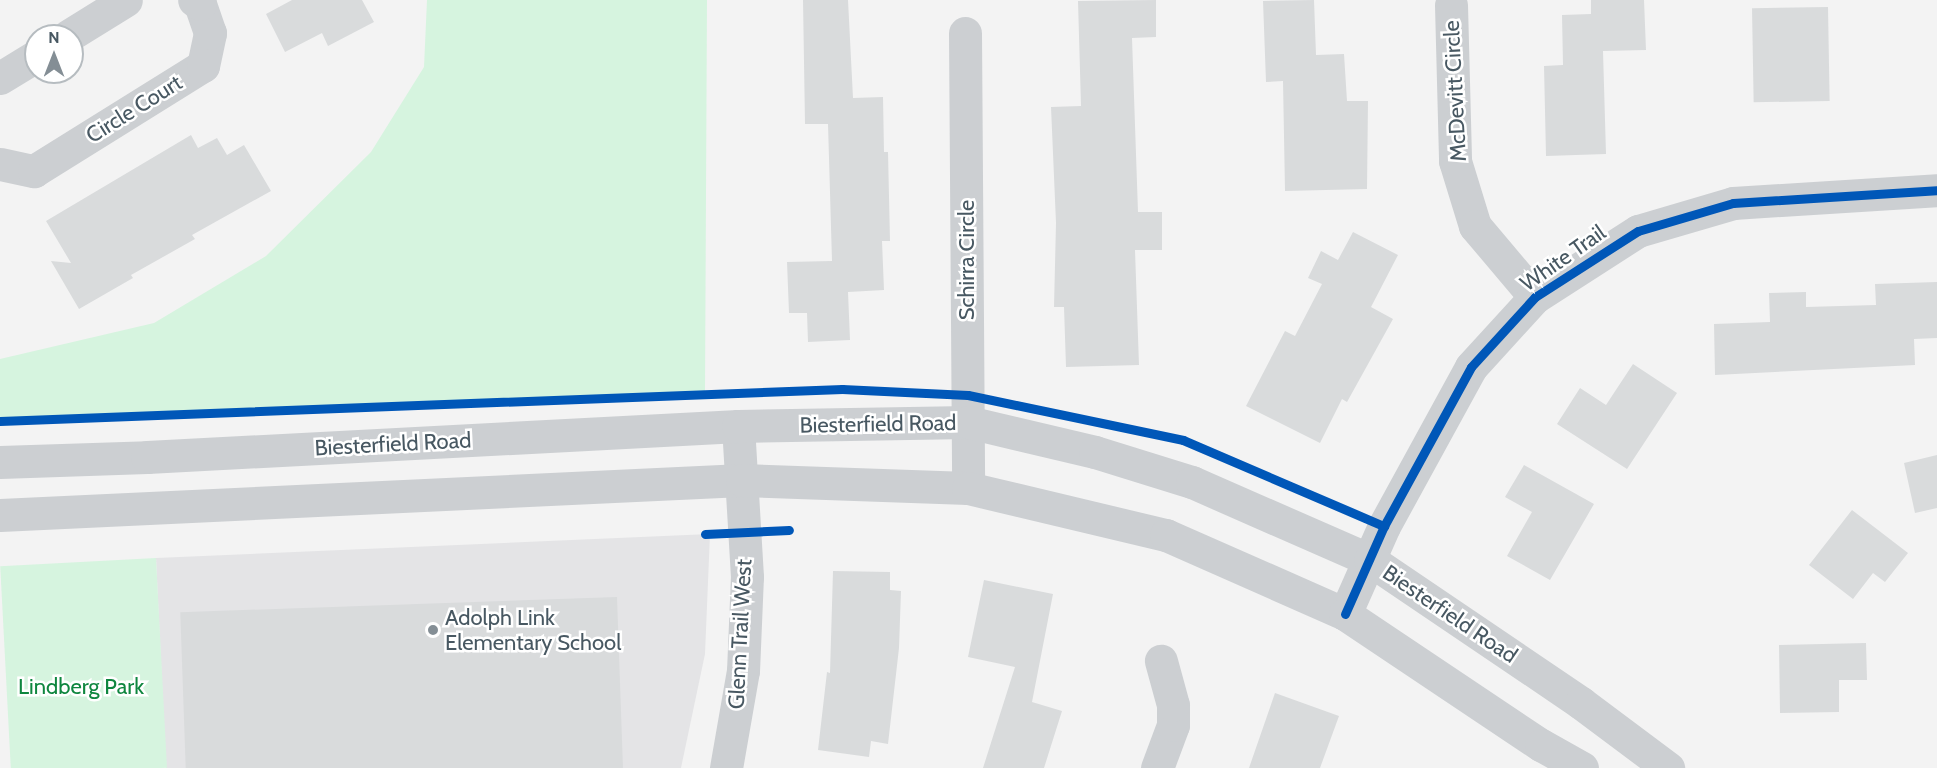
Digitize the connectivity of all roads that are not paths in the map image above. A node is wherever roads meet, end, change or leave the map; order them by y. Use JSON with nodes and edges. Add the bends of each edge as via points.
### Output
{"nodes":[{"id":1,"x":126,"y":0,"type":"edge"},
{"id":2,"x":194,"y":0,"type":"edge"},
{"id":3,"x":1451,"y":5,"type":"dead end"},
{"id":4,"x":84,"y":26,"type":"edge"},
{"id":5,"x":965,"y":33,"type":"dead end"},
{"id":6,"x":24,"y":63,"type":"edge"},
{"id":7,"x":0,"y":78,"type":"edge"},
{"id":8,"x":0,"y":164,"type":"edge"},
{"id":9,"x":1937,"y":190,"type":"edge"},
{"id":10,"x":1535,"y":297,"type":"junction"},
{"id":11,"x":968,"y":422,"type":"junction"},
{"id":12,"x":738,"y":426,"type":"junction"},
{"id":13,"x":0,"y":462,"type":"edge"},
{"id":14,"x":742,"y":480,"type":"junction"},
{"id":15,"x":968,"y":488,"type":"junction"},
{"id":16,"x":0,"y":515,"type":"edge"},
{"id":17,"x":1370,"y":560,"type":"junction"},
{"id":18,"x":1345,"y":614,"type":"junction"},
{"id":19,"x":1161,"y":661,"type":"dead end"},
{"id":20,"x":1666,"y":767,"type":"edge"},
{"id":21,"x":726,"y":768,"type":"edge"},
{"id":22,"x":1157,"y":768,"type":"edge"},
{"id":23,"x":1582,"y":768,"type":"edge"}],
"edges":[{"from":1,"to":4,"type":"street"},
{"from":2,"to":8,"type":"street","name":"Circle Court","via":[[200,4],[210,33],[203,66],[34,171]]},
{"from":3,"to":10,"type":"street","name":"McDevitt Circle","via":[[1455,161],[1475,226]]},
{"from":5,"to":11,"type":"street","name":"Schirra Circle"},
{"from":6,"to":7,"type":"street"},
{"from":9,"to":10,"type":"street","name":"White Trail","via":[[1733,203],[1638,231]]},
{"from":10,"to":17,"type":"street","name":"White Trail","via":[[1470,367],[1384,526]]},
{"from":11,"to":12,"type":"street","name":"Biesterfield Road"},
{"from":11,"to":15,"type":"street","name":"Schirra Circle"},
{"from":11,"to":17,"type":"street","name":"Biesterfield Road","via":[[1095,452],[1192,482]]},
{"from":12,"to":13,"type":"street","name":"Biesterfield Road"},
{"from":12,"to":14,"type":"street","name":"Glenn Trail West"},
{"from":14,"to":15,"type":"street"},
{"from":14,"to":16,"type":"street"},
{"from":14,"to":21,"type":"street","name":"Glenn Trail West","via":[[747,577],[743,671]]},
{"from":15,"to":18,"type":"street","via":[[1166,535]]},
{"from":17,"to":18,"type":"street","name":"White Trail"},
{"from":17,"to":20,"type":"street","name":"Biesterfield Road","via":[[1581,703]]},
{"from":18,"to":23,"type":"street","via":[[1541,745]]},
{"from":19,"to":22,"type":"street","via":[[1173,705],[1173,724]]}]}
